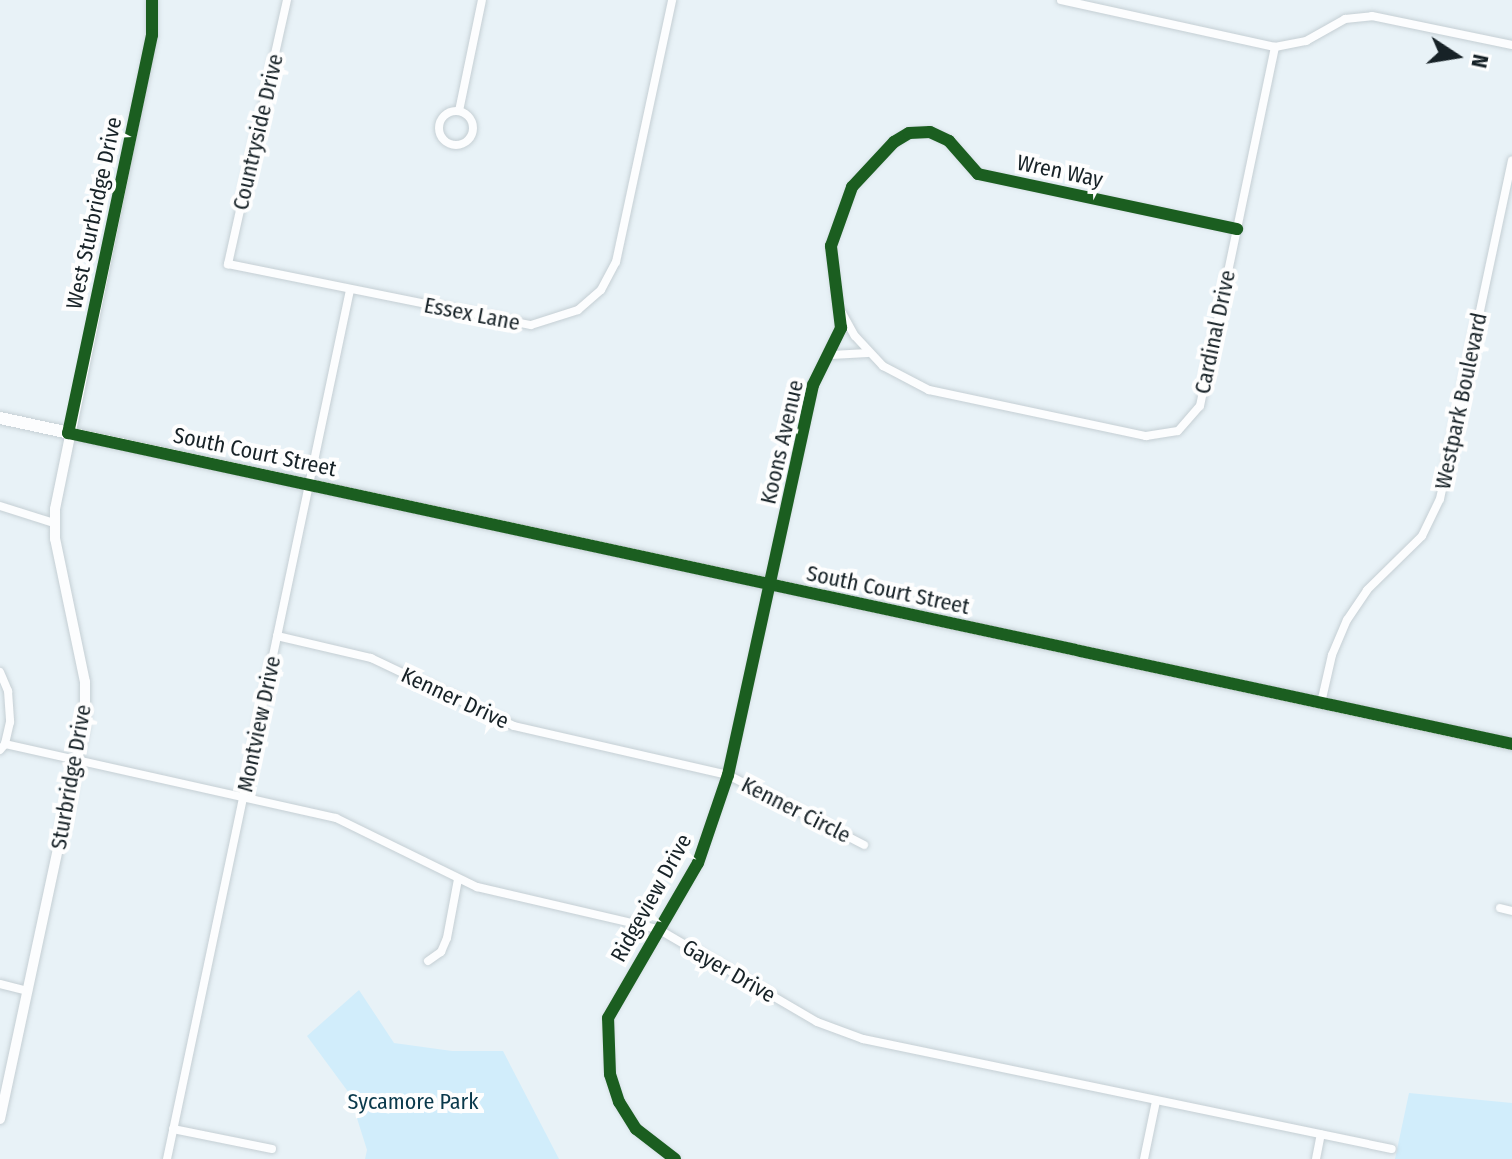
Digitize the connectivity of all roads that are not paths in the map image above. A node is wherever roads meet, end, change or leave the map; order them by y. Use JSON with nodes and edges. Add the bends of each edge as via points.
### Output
{"nodes":[{"id":1,"x":152,"y":0,"type":"edge"},
{"id":2,"x":287,"y":0,"type":"edge"},
{"id":3,"x":482,"y":0,"type":"edge"},
{"id":4,"x":672,"y":0,"type":"edge"},
{"id":5,"x":1061,"y":0,"type":"edge"},
{"id":6,"x":1512,"y":45,"type":"edge"},
{"id":7,"x":1275,"y":47,"type":"junction"},
{"id":8,"x":459,"y":111,"type":"junction"},
{"id":9,"x":894,"y":142,"type":"joint"},
{"id":10,"x":1512,"y":161,"type":"edge"},
{"id":11,"x":1237,"y":229,"type":"junction"},
{"id":12,"x":228,"y":264,"type":"joint"},
{"id":13,"x":350,"y":290,"type":"junction"},
{"id":14,"x":841,"y":309,"type":"junction"},
{"id":15,"x":869,"y":353,"type":"junction"},
{"id":16,"x":831,"y":355,"type":"junction"},
{"id":17,"x":0,"y":418,"type":"edge"},
{"id":18,"x":68,"y":433,"type":"junction"},
{"id":19,"x":309,"y":484,"type":"junction"},
{"id":20,"x":0,"y":506,"type":"edge"},
{"id":21,"x":54,"y":523,"type":"junction"},
{"id":22,"x":770,"y":585,"type":"junction"},
{"id":23,"x":277,"y":636,"type":"junction"},
{"id":24,"x":0,"y":672,"type":"edge"},
{"id":25,"x":1321,"y":703,"type":"junction"},
{"id":26,"x":1512,"y":744,"type":"edge"},
{"id":27,"x":2,"y":747,"type":"edge"},
{"id":28,"x":77,"y":762,"type":"junction"},
{"id":29,"x":728,"y":775,"type":"junction"},
{"id":30,"x":244,"y":797,"type":"junction"},
{"id":31,"x":864,"y":845,"type":"dead end"},
{"id":32,"x":458,"y":879,"type":"junction"},
{"id":33,"x":1500,"y":908,"type":"dead end"},
{"id":34,"x":1512,"y":911,"type":"edge"},
{"id":35,"x":658,"y":929,"type":"junction"},
{"id":36,"x":428,"y":961,"type":"dead end"},
{"id":37,"x":0,"y":984,"type":"edge"},
{"id":38,"x":28,"y":991,"type":"junction"},
{"id":39,"x":1156,"y":1101,"type":"junction"},
{"id":40,"x":0,"y":1119,"type":"edge"},
{"id":41,"x":173,"y":1129,"type":"junction"},
{"id":42,"x":1321,"y":1134,"type":"junction"},
{"id":43,"x":272,"y":1149,"type":"dead end"},
{"id":44,"x":1392,"y":1149,"type":"dead end"},
{"id":45,"x":167,"y":1159,"type":"edge"},
{"id":46,"x":675,"y":1159,"type":"edge"},
{"id":47,"x":1144,"y":1159,"type":"edge"},
{"id":48,"x":1316,"y":1159,"type":"edge"}],
"edges":[{"from":1,"to":18,"type":"street","name":"West Sturbridge Drive","via":[[152,35]]},
{"from":2,"to":12,"type":"street","name":"Countryside Drive"},
{"from":3,"to":8,"type":"street"},
{"from":4,"to":13,"type":"street","name":"Essex Lane","via":[[620,250],[610,276],[591,300],[555,320],[516,324]]},
{"from":5,"to":7,"type":"street"},
{"from":6,"to":7,"type":"street","via":[[1372,16],[1345,19],[1306,41]]},
{"from":7,"to":11,"type":"street","name":"Cardinal Drive"},
{"from":8,"to":8,"type":"street","via":[[469,116],[472,133],[453,145],[444,140],[439,125],[448,112]]},
{"from":9,"to":11,"type":"street","name":"Wren Way","via":[[909,133],[930,132],[949,141],[978,174]]},
{"from":9,"to":14,"type":"street","name":"Koons Avenue","via":[[863,171],[834,227],[831,267]]},
{"from":10,"to":25,"type":"street","name":"Westpark Boulevard","via":[[1440,499],[1422,536],[1367,590],[1347,620]]},
{"from":11,"to":15,"type":"street","name":"Cardinal Drive","via":[[1200,406],[1188,424],[1168,435],[1146,436],[929,390]]},
{"from":12,"to":13,"type":"street","name":"Essex Lane"},
{"from":13,"to":19,"type":"street","name":"Montview Drive"},
{"from":14,"to":15,"type":"street","name":"Cardinal Drive"},
{"from":14,"to":16,"type":"street","name":"Koons Avenue","via":[[841,328]]},
{"from":15,"to":16,"type":"street"},
{"from":16,"to":22,"type":"street","name":"Koons Avenue","via":[[813,385]]},
{"from":17,"to":18,"type":"main road","name":"South Court Street"},
{"from":18,"to":19,"type":"main road","name":"South Court Street"},
{"from":18,"to":21,"type":"street","name":"Sturbridge Drive"},
{"from":19,"to":22,"type":"main road","name":"South Court Street"},
{"from":19,"to":23,"type":"street","name":"Montview Drive"},
{"from":20,"to":21,"type":"street"},
{"from":21,"to":28,"type":"street","name":"Sturbridge Drive","via":[[85,682]]},
{"from":22,"to":25,"type":"main road","name":"South Court Street"},
{"from":22,"to":29,"type":"street","name":"Ridgeview Drive"},
{"from":23,"to":29,"type":"street","name":"Kenner Drive","via":[[371,658],[514,726]]},
{"from":23,"to":30,"type":"street","name":"Montview Drive"},
{"from":24,"to":27,"type":"street","via":[[8,691],[10,722]]},
{"from":25,"to":26,"type":"main road","name":"South Court Street"},
{"from":27,"to":28,"type":"street","name":"Gayer Drive"},
{"from":28,"to":30,"type":"street","name":"Gayer Drive"},
{"from":28,"to":38,"type":"street","name":"Sturbridge Drive"},
{"from":29,"to":31,"type":"street","name":"Kenner Circle"},
{"from":29,"to":35,"type":"street","name":"Ridgeview Drive","via":[[698,863]]},
{"from":30,"to":32,"type":"street","name":"Gayer Drive","via":[[336,818]]},
{"from":30,"to":41,"type":"street","name":"Montview Drive"},
{"from":32,"to":35,"type":"street","name":"Gayer Drive"},
{"from":32,"to":36,"type":"street","via":[[447,938],[441,952]]},
{"from":33,"to":34,"type":"street"},
{"from":35,"to":39,"type":"street","name":"Gayer Drive","via":[[839,1031]]},
{"from":35,"to":46,"type":"street","name":"Ridgeview Drive","via":[[608,1018],[610,1074],[636,1129]]},
{"from":37,"to":38,"type":"street"},
{"from":38,"to":40,"type":"street","name":"Sturbridge Drive"},
{"from":39,"to":42,"type":"street","name":"Gayer Drive"},
{"from":39,"to":47,"type":"street"},
{"from":41,"to":43,"type":"street"},
{"from":41,"to":45,"type":"street","name":"Montview Drive"},
{"from":42,"to":44,"type":"street","name":"Gayer Drive"},
{"from":42,"to":48,"type":"street"}]}
